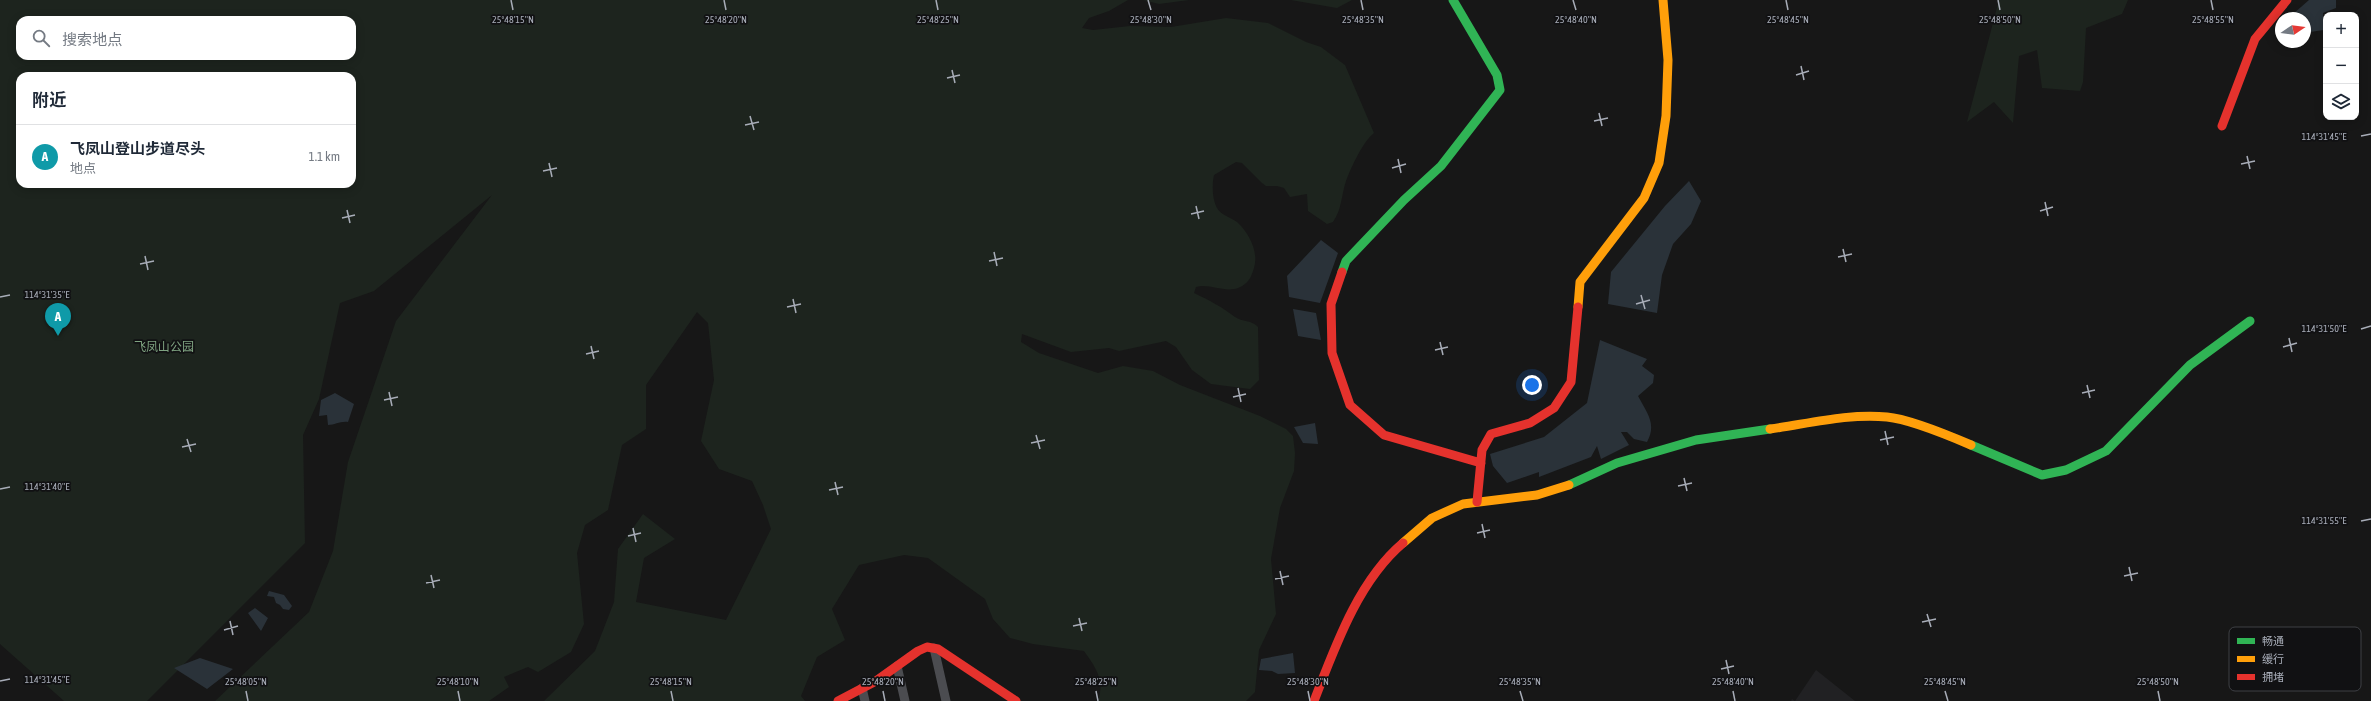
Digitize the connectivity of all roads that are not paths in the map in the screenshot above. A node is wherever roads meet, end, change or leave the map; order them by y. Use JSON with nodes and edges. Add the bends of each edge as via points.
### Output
{"nodes":[{"id":1,"x":1453,"y":0,"type":"edge"},
{"id":2,"x":1663,"y":0,"type":"edge"},
{"id":3,"x":2286,"y":0,"type":"edge"},
{"id":4,"x":2222,"y":126,"type":"dead end"},
{"id":5,"x":2250,"y":321,"type":"dead end"},
{"id":6,"x":1481,"y":463,"type":"junction"},
{"id":7,"x":1477,"y":502,"type":"junction"},
{"id":8,"x":934,"y":648,"type":"junction"},
{"id":9,"x":897,"y":666,"type":"junction"},
{"id":10,"x":862,"y":688,"type":"junction"},
{"id":11,"x":838,"y":701,"type":"edge"},
{"id":12,"x":865,"y":701,"type":"edge"},
{"id":13,"x":905,"y":701,"type":"edge"},
{"id":14,"x":946,"y":701,"type":"edge"},
{"id":15,"x":1016,"y":701,"type":"edge"},
{"id":16,"x":1314,"y":701,"type":"edge"}],
"edges":[{"from":1,"to":6,"type":"street","via":[[1497,75],[1500,90],[1441,166],[1346,260],[1331,304],[1331,340],[1332,353],[1350,405],[1384,435]]},
{"from":2,"to":6,"type":"street","via":[[1668,60],[1666,116],[1659,163],[1644,198],[1580,282],[1571,382],[1554,408],[1530,423],[1490,434],[1482,450]]},
{"from":3,"to":4,"type":"street","via":[[2255,38]]},
{"from":5,"to":7,"type":"street","via":[[2190,365],[2106,451],[2066,470],[2042,475],[1947,434],[1887,417],[1848,418],[1696,440],[1618,463],[1577,482],[1537,495]]},
{"from":6,"to":7,"type":"street"},
{"from":7,"to":16,"type":"street","via":[[1463,504],[1432,518],[1385,558],[1342,629]]},
{"from":8,"to":9,"type":"street","via":[[918,652]]},
{"from":8,"to":14,"type":"street"},
{"from":8,"to":15,"type":"street"},
{"from":9,"to":10,"type":"street"},
{"from":9,"to":13,"type":"street"},
{"from":10,"to":11,"type":"street"},
{"from":10,"to":12,"type":"street"}]}
